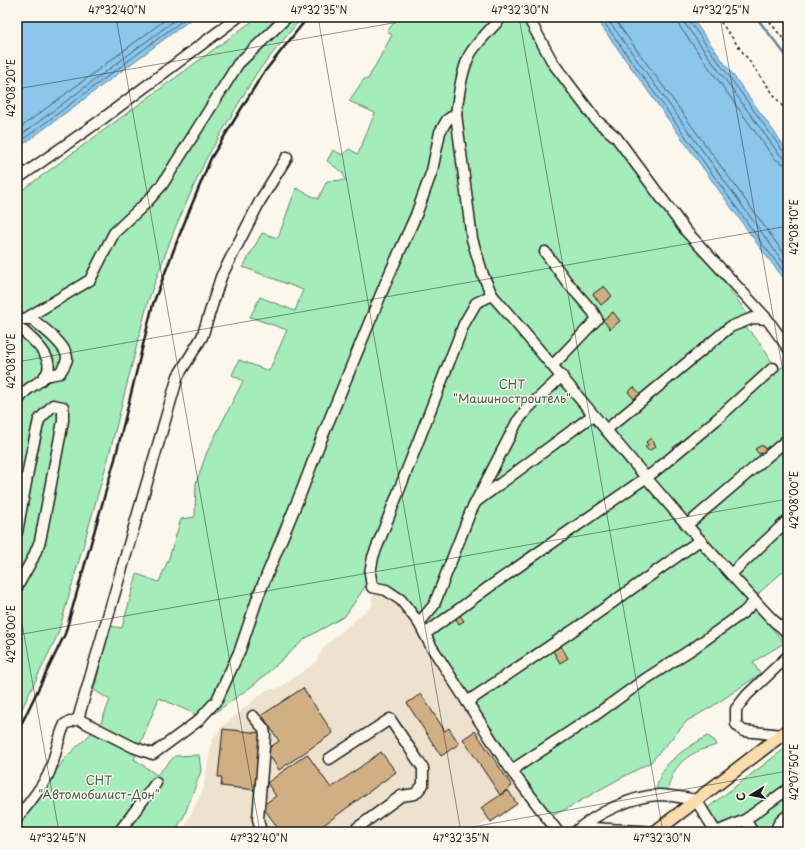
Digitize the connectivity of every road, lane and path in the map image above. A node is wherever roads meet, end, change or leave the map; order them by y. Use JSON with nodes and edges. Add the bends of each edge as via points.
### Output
{"nodes":[{"id":1,"x":238,"y":17,"type":"edge"},
{"id":2,"x":287,"y":17,"type":"edge"},
{"id":3,"x":502,"y":17,"type":"edge"},
{"id":4,"x":528,"y":17,"type":"edge"},
{"id":5,"x":717,"y":17,"type":"edge"},
{"id":6,"x":766,"y":17,"type":"edge"},
{"id":7,"x":788,"y":45,"type":"edge"},
{"id":8,"x":456,"y":114,"type":"junction"},
{"id":9,"x":788,"y":114,"type":"edge"},
{"id":10,"x":287,"y":158,"type":"dead end"},
{"id":11,"x":17,"y":179,"type":"edge"},
{"id":12,"x":545,"y":252,"type":"dead end"},
{"id":13,"x":492,"y":295,"type":"junction"},
{"id":14,"x":767,"y":319,"type":"junction"},
{"id":15,"x":21,"y":320,"type":"edge"},
{"id":16,"x":17,"y":326,"type":"edge"},
{"id":17,"x":788,"y":348,"type":"edge"},
{"id":18,"x":553,"y":365,"type":"junction"},
{"id":19,"x":773,"y":368,"type":"dead end"},
{"id":20,"x":45,"y":376,"type":"junction"},
{"id":21,"x":562,"y":376,"type":"junction"},
{"id":22,"x":17,"y":402,"type":"edge"},
{"id":23,"x":593,"y":415,"type":"junction"},
{"id":24,"x":606,"y":430,"type":"junction"},
{"id":25,"x":788,"y":439,"type":"edge"},
{"id":26,"x":645,"y":477,"type":"junction"},
{"id":27,"x":476,"y":502,"type":"junction"},
{"id":28,"x":788,"y":520,"type":"edge"},
{"id":29,"x":687,"y":525,"type":"junction"},
{"id":30,"x":17,"y":532,"type":"edge"},
{"id":31,"x":700,"y":540,"type":"junction"},
{"id":32,"x":731,"y":574,"type":"junction"},
{"id":33,"x":17,"y":587,"type":"edge"},
{"id":34,"x":755,"y":601,"type":"junction"},
{"id":35,"x":419,"y":623,"type":"junction"},
{"id":36,"x":425,"y":634,"type":"junction"},
{"id":37,"x":788,"y":634,"type":"edge"},
{"id":38,"x":788,"y":656,"type":"edge"},
{"id":39,"x":467,"y":702,"type":"junction"},
{"id":40,"x":253,"y":716,"type":"dead end"},
{"id":41,"x":78,"y":719,"type":"junction"},
{"id":42,"x":785,"y":732,"type":"edge"},
{"id":43,"x":329,"y":759,"type":"dead end"},
{"id":44,"x":513,"y":773,"type":"junction"},
{"id":45,"x":156,"y":783,"type":"dead end"},
{"id":46,"x":788,"y":790,"type":"edge"},
{"id":47,"x":696,"y":800,"type":"junction"},
{"id":48,"x":788,"y":815,"type":"edge"},
{"id":49,"x":17,"y":818,"type":"edge"},
{"id":50,"x":746,"y":820,"type":"junction"},
{"id":51,"x":119,"y":832,"type":"edge"},
{"id":52,"x":261,"y":832,"type":"edge"},
{"id":53,"x":356,"y":832,"type":"edge"},
{"id":54,"x":558,"y":832,"type":"edge"},
{"id":55,"x":575,"y":832,"type":"edge"},
{"id":56,"x":580,"y":832,"type":"edge"},
{"id":57,"x":655,"y":832,"type":"edge"},
{"id":58,"x":716,"y":832,"type":"edge"},
{"id":59,"x":753,"y":832,"type":"edge"},
{"id":60,"x":776,"y":832,"type":"edge"}],
"edges":[{"from":1,"to":11,"type":"lane","via":[[101,120]]},
{"from":2,"to":15,"type":"lane","via":[[238,64],[162,185],[114,233],[90,280]]},
{"from":3,"to":8,"type":"lane","via":[[470,54],[461,80]]},
{"from":4,"to":14,"type":"lane","via":[[553,63],[596,120],[616,137],[686,231]]},
{"from":5,"to":9,"type":"path"},
{"from":6,"to":7,"type":"path"},
{"from":8,"to":13,"type":"lane","via":[[472,239]]},
{"from":8,"to":41,"type":"lane","via":[[447,120],[440,132],[432,171],[416,215],[321,440],[259,594],[240,650],[217,700],[198,721],[152,754]]},
{"from":10,"to":41,"type":"lane","via":[[260,201],[221,277],[202,337],[178,376]]},
{"from":12,"to":18,"type":"lane","via":[[597,319]]},
{"from":13,"to":18,"type":"lane"},
{"from":13,"to":35,"type":"lane","via":[[476,303],[464,324],[376,550],[370,573],[372,587],[386,590],[401,600]]},
{"from":14,"to":17,"type":"lane"},
{"from":14,"to":24,"type":"lane","via":[[753,318],[730,327]]},
{"from":15,"to":20,"type":"lane","via":[[32,319],[65,350],[67,359],[60,373]]},
{"from":16,"to":20,"type":"lane","via":[[34,340],[46,355],[49,366]]},
{"from":18,"to":21,"type":"lane"},
{"from":19,"to":26,"type":"lane","via":[[716,420]]},
{"from":20,"to":22,"type":"lane"},
{"from":21,"to":23,"type":"lane"},
{"from":21,"to":27,"type":"lane","via":[[517,422],[505,441]]},
{"from":23,"to":24,"type":"lane"},
{"from":23,"to":27,"type":"lane"},
{"from":24,"to":26,"type":"lane"},
{"from":25,"to":29,"type":"lane"},
{"from":26,"to":29,"type":"lane"},
{"from":26,"to":36,"type":"lane"},
{"from":27,"to":35,"type":"lane","via":[[434,605]]},
{"from":28,"to":32,"type":"lane"},
{"from":29,"to":31,"type":"lane"},
{"from":30,"to":33,"type":"lane","via":[[39,420],[53,405],[63,407],[63,421],[40,541]]},
{"from":31,"to":32,"type":"lane"},
{"from":31,"to":39,"type":"lane"},
{"from":32,"to":34,"type":"lane"},
{"from":34,"to":37,"type":"lane"},
{"from":34,"to":44,"type":"lane","via":[[694,648],[518,766]]},
{"from":35,"to":36,"type":"lane"},
{"from":36,"to":39,"type":"lane"},
{"from":38,"to":42,"type":"lane","via":[[736,709],[736,724],[744,731]]},
{"from":39,"to":44,"type":"lane"},
{"from":40,"to":52,"type":"lane","via":[[264,729],[265,735],[258,819]]},
{"from":41,"to":49,"type":"lane","via":[[65,724],[48,776]]},
{"from":42,"to":47,"type":"main road"},
{"from":43,"to":53,"type":"lane","via":[[390,719],[423,768],[423,785],[415,794],[401,796],[357,828]]},
{"from":44,"to":54,"type":"lane"},
{"from":45,"to":51,"type":"lane"},
{"from":46,"to":50,"type":"lane"},
{"from":47,"to":55,"type":"lane","via":[[659,795],[627,801]]},
{"from":47,"to":57,"type":"main road"},
{"from":47,"to":58,"type":"lane"},
{"from":48,"to":60,"type":"lane","via":[[777,826]]},
{"from":50,"to":58,"type":"lane"},
{"from":50,"to":59,"type":"lane"},
{"from":56,"to":57,"type":"lane","via":[[593,828]]}]}
